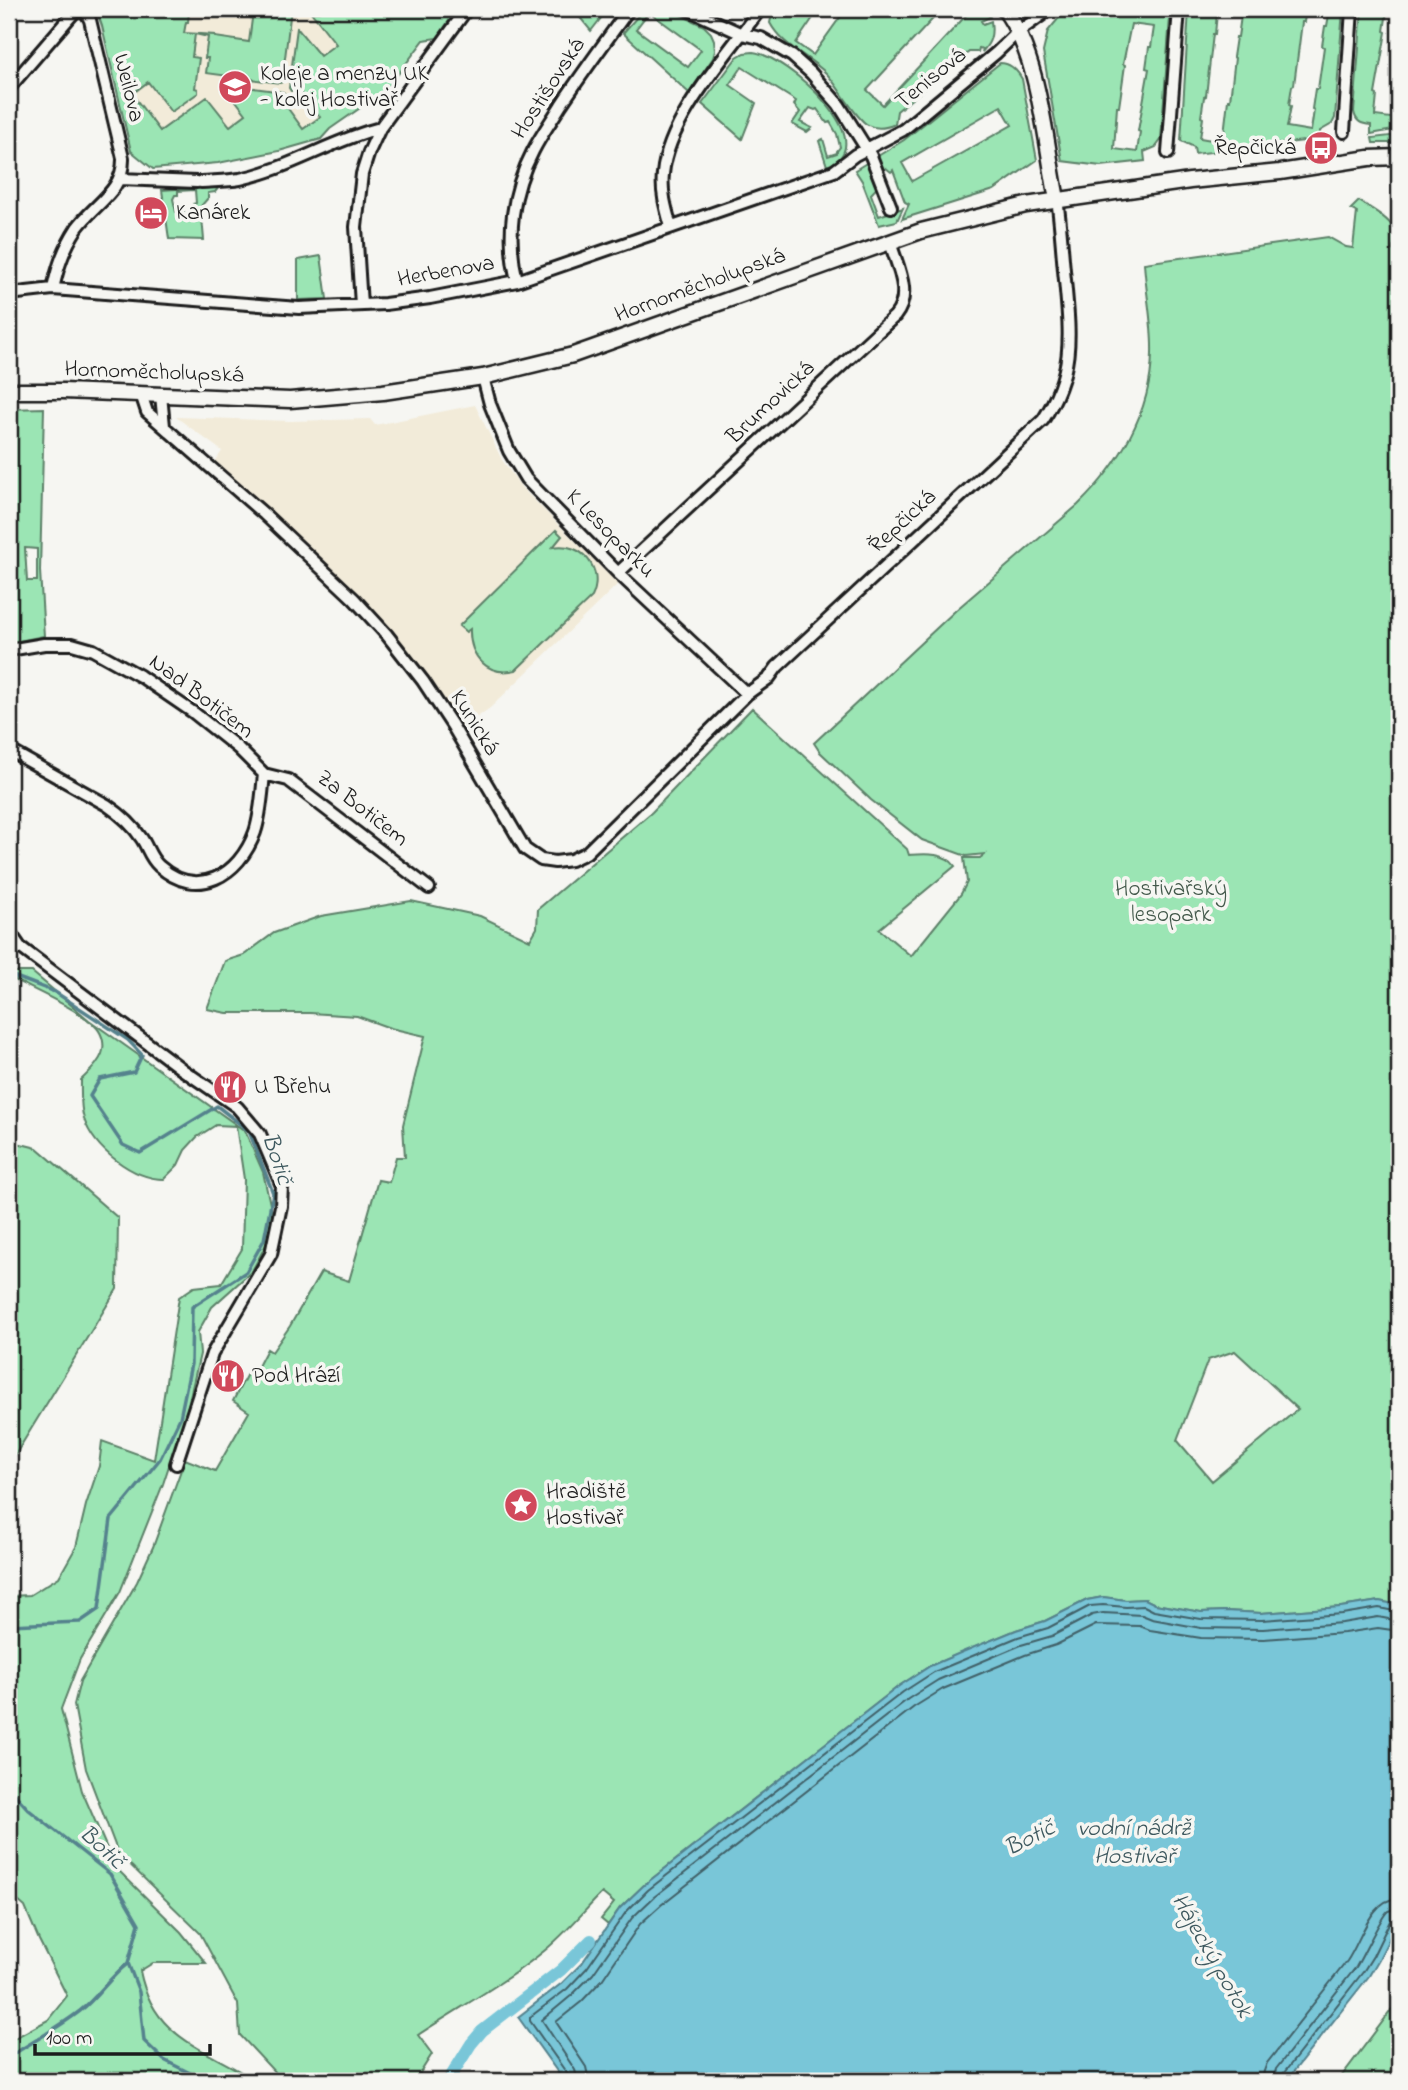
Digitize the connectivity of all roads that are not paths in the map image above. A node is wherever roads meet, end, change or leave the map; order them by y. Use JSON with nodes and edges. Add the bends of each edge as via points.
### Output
{"nodes":[{"id":1,"x":77,"y":9,"type":"edge"},
{"id":2,"x":84,"y":9,"type":"edge"},
{"id":3,"x":467,"y":9,"type":"edge"},
{"id":4,"x":629,"y":9,"type":"edge"},
{"id":5,"x":687,"y":9,"type":"edge"},
{"id":6,"x":760,"y":9,"type":"edge"},
{"id":7,"x":1003,"y":9,"type":"edge"},
{"id":8,"x":1050,"y":9,"type":"edge"},
{"id":9,"x":1179,"y":9,"type":"edge"},
{"id":10,"x":1352,"y":9,"type":"edge"},
{"id":11,"x":1018,"y":32,"type":"junction"},
{"id":12,"x":742,"y":34,"type":"junction"},
{"id":13,"x":9,"y":88,"type":"edge"},
{"id":14,"x":379,"y":130,"type":"junction"},
{"id":15,"x":1344,"y":132,"type":"dead end"},
{"id":16,"x":866,"y":149,"type":"junction"},
{"id":17,"x":1168,"y":153,"type":"dead end"},
{"id":18,"x":1399,"y":157,"type":"edge"},
{"id":19,"x":120,"y":179,"type":"junction"},
{"id":20,"x":1057,"y":200,"type":"junction"},
{"id":21,"x":891,"y":207,"type":"dead end"},
{"id":22,"x":671,"y":227,"type":"junction"},
{"id":23,"x":890,"y":242,"type":"junction"},
{"id":24,"x":517,"y":281,"type":"junction"},
{"id":25,"x":53,"y":289,"type":"junction"},
{"id":26,"x":9,"y":294,"type":"edge"},
{"id":27,"x":361,"y":305,"type":"junction"},
{"id":28,"x":483,"y":377,"type":"junction"},
{"id":29,"x":9,"y":391,"type":"edge"},
{"id":30,"x":141,"y":394,"type":"junction"},
{"id":31,"x":161,"y":395,"type":"junction"},
{"id":32,"x":164,"y":426,"type":"junction"},
{"id":33,"x":618,"y":573,"type":"junction"},
{"id":34,"x":9,"y":650,"type":"edge"},
{"id":35,"x":747,"y":694,"type":"junction"},
{"id":36,"x":9,"y":750,"type":"edge"},
{"id":37,"x":264,"y":774,"type":"junction"},
{"id":38,"x":429,"y":888,"type":"dead end"},
{"id":39,"x":9,"y":931,"type":"edge"},
{"id":40,"x":20,"y":947,"type":"junction"},
{"id":41,"x":9,"y":953,"type":"edge"},
{"id":42,"x":176,"y":1464,"type":"dead end"}],
"edges":[{"from":1,"to":13,"type":"street"},
{"from":2,"to":19,"type":"street","name":"Weilova","via":[[123,158]]},
{"from":3,"to":14,"type":"street"},
{"from":4,"to":24,"type":"street","name":"Hostišovská","via":[[531,153],[511,226]]},
{"from":5,"to":12,"type":"street"},
{"from":6,"to":12,"type":"street"},
{"from":7,"to":11,"type":"street"},
{"from":8,"to":11,"type":"street","name":"Tenisová"},
{"from":9,"to":17,"type":"street"},
{"from":10,"to":15,"type":"street"},
{"from":11,"to":16,"type":"street","name":"Tenisová","via":[[903,130]]},
{"from":11,"to":20,"type":"street","via":[[1033,74]]},
{"from":12,"to":16,"type":"street","via":[[761,38],[802,65],[839,105]]},
{"from":12,"to":22,"type":"street","via":[[696,97],[671,144],[662,194]]},
{"from":14,"to":19,"type":"street","via":[[240,179]]},
{"from":14,"to":27,"type":"street","via":[[362,174],[358,201]]},
{"from":16,"to":21,"type":"street"},
{"from":16,"to":22,"type":"street","name":"Herbenova","via":[[834,171]]},
{"from":18,"to":20,"type":"street","name":"Hornoměcholupská"},
{"from":19,"to":25,"type":"street","via":[[69,242]]},
{"from":20,"to":23,"type":"street","name":"Hornoměcholupská"},
{"from":20,"to":35,"type":"street","name":"Řepčická","via":[[1070,338],[1062,382],[1049,411],[1036,428]]},
{"from":22,"to":24,"type":"street","name":"Herbenova"},
{"from":23,"to":28,"type":"street","name":"Hornoměcholupská","via":[[573,355]]},
{"from":23,"to":33,"type":"street","name":"Brumovická","via":[[904,291],[902,307],[895,316]]},
{"from":24,"to":27,"type":"street","name":"Herbenova","via":[[430,298]]},
{"from":25,"to":26,"type":"street","name":"Herbenova"},
{"from":25,"to":27,"type":"street","name":"Herbenova","via":[[273,307]]},
{"from":28,"to":31,"type":"street","name":"Hornoměcholupská","via":[[327,398]]},
{"from":28,"to":33,"type":"street","name":"K Lesoparku","via":[[493,412],[520,471]]},
{"from":29,"to":30,"type":"street","name":"Hornoměcholupská"},
{"from":30,"to":31,"type":"street","name":"Hornoměcholupská"},
{"from":30,"to":32,"type":"street","name":"Kunická","via":[[147,412]]},
{"from":31,"to":32,"type":"street"},
{"from":32,"to":35,"type":"street","name":"Kunická","via":[[264,514],[387,635],[453,725],[522,845],[541,860],[563,862],[586,853]]},
{"from":33,"to":35,"type":"street","name":"K Lesoparku"},
{"from":34,"to":37,"type":"street","name":"Nad Botičem","via":[[72,644],[93,650],[194,713]]},
{"from":36,"to":37,"type":"street","via":[[115,810],[142,838],[155,863],[183,882],[207,882],[230,870],[248,847],[256,831]]},
{"from":37,"to":38,"type":"street","name":"Za Botičem","via":[[288,780]]},
{"from":39,"to":40,"type":"street"},
{"from":40,"to":41,"type":"street"},
{"from":40,"to":42,"type":"street","via":[[237,1107],[260,1134],[282,1186],[271,1254],[212,1354]]}]}
